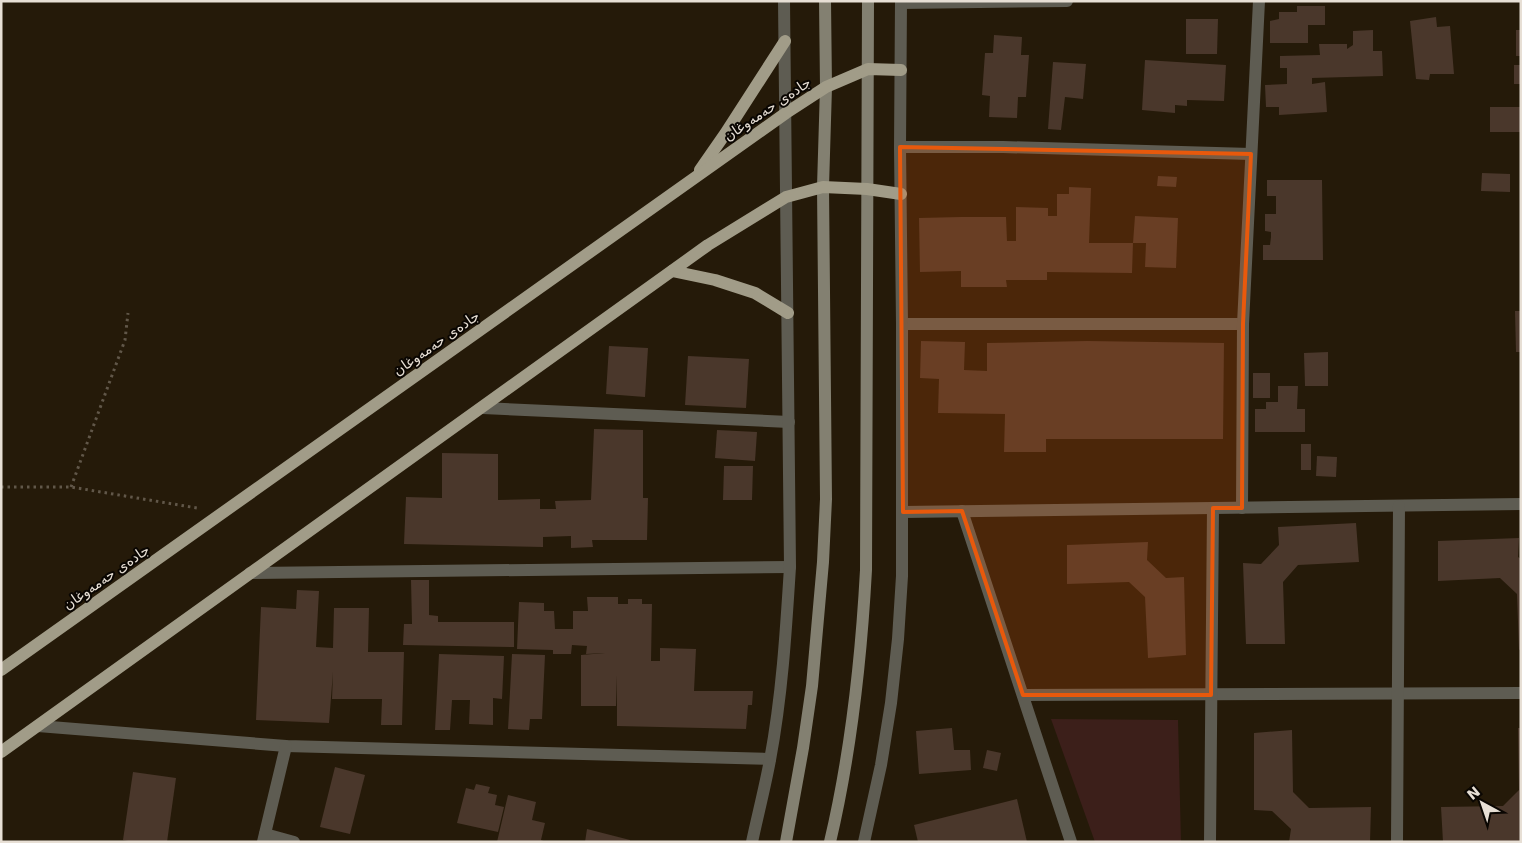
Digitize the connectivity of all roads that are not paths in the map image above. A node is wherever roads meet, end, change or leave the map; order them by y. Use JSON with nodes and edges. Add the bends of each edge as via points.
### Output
{"nodes":[{"id":1,"x":784,"y":1,"type":"edge"},
{"id":2,"x":825,"y":1,"type":"edge"},
{"id":3,"x":868,"y":1,"type":"edge"},
{"id":4,"x":1067,"y":1,"type":"edge"},
{"id":5,"x":1259,"y":1,"type":"edge"},
{"id":6,"x":901,"y":2,"type":"edge"},
{"id":7,"x":785,"y":41,"type":"junction"},
{"id":8,"x":868,"y":70,"type":"junction"},
{"id":9,"x":901,"y":70,"type":"junction"},
{"id":10,"x":826,"y":87,"type":"junction"},
{"id":11,"x":786,"y":113,"type":"junction"},
{"id":12,"x":900,"y":147,"type":"junction"},
{"id":13,"x":1251,"y":154,"type":"junction"},
{"id":14,"x":695,"y":177,"type":"junction"},
{"id":15,"x":824,"y":187,"type":"junction"},
{"id":16,"x":867,"y":189,"type":"junction"},
{"id":17,"x":901,"y":194,"type":"junction"},
{"id":18,"x":786,"y":197,"type":"junction"},
{"id":19,"x":672,"y":271,"type":"junction"},
{"id":20,"x":788,"y":313,"type":"junction"},
{"id":21,"x":902,"y":324,"type":"junction"},
{"id":22,"x":1243,"y":324,"type":"junction"},
{"id":23,"x":482,"y":408,"type":"junction"},
{"id":24,"x":789,"y":422,"type":"junction"},
{"id":25,"x":1521,"y":504,"type":"edge"},
{"id":26,"x":1399,"y":506,"type":"junction"},
{"id":27,"x":1213,"y":508,"type":"junction"},
{"id":28,"x":1242,"y":508,"type":"junction"},
{"id":29,"x":962,"y":511,"type":"junction"},
{"id":30,"x":903,"y":512,"type":"junction"},
{"id":31,"x":790,"y":567,"type":"junction"},
{"id":32,"x":250,"y":573,"type":"junction"},
{"id":33,"x":1,"y":670,"type":"edge"},
{"id":34,"x":1521,"y":693,"type":"edge"},
{"id":35,"x":1398,"y":694,"type":"junction"},
{"id":36,"x":1212,"y":695,"type":"junction"},
{"id":37,"x":1023,"y":696,"type":"junction"},
{"id":38,"x":38,"y":726,"type":"junction"},
{"id":39,"x":286,"y":746,"type":"junction"},
{"id":40,"x":1,"y":752,"type":"edge"},
{"id":41,"x":770,"y":759,"type":"junction"},
{"id":42,"x":264,"y":838,"type":"edge"},
{"id":43,"x":294,"y":842,"type":"edge"},
{"id":44,"x":752,"y":842,"type":"edge"},
{"id":45,"x":786,"y":842,"type":"edge"},
{"id":46,"x":830,"y":842,"type":"edge"},
{"id":47,"x":864,"y":842,"type":"edge"},
{"id":48,"x":1070,"y":842,"type":"edge"},
{"id":49,"x":1210,"y":842,"type":"edge"},
{"id":50,"x":1397,"y":842,"type":"edge"}],
"edges":[{"from":1,"to":7,"type":"street"},
{"from":2,"to":10,"type":"main road"},
{"from":3,"to":8,"type":"main road"},
{"from":4,"to":6,"type":"street"},
{"from":5,"to":13,"type":"street"},
{"from":6,"to":9,"type":"street"},
{"from":7,"to":11,"type":"street"},
{"from":7,"to":14,"type":"main road"},
{"from":8,"to":9,"type":"main road","name":"جادەی حەمەوغان"},
{"from":8,"to":10,"type":"main road","name":"جادەی حەمەوغان"},
{"from":8,"to":16,"type":"main road"},
{"from":9,"to":12,"type":"street"},
{"from":10,"to":11,"type":"main road","name":"جادەی حەمەوغان"},
{"from":10,"to":15,"type":"main road"},
{"from":11,"to":14,"type":"main road","name":"جادەی حەمەوغان"},
{"from":11,"to":18,"type":"street"},
{"from":12,"to":13,"type":"street"},
{"from":12,"to":17,"type":"street"},
{"from":13,"to":22,"type":"street"},
{"from":14,"to":33,"type":"main road","name":"جادەی حەمەوغان"},
{"from":15,"to":16,"type":"main road"},
{"from":15,"to":18,"type":"main road"},
{"from":15,"to":45,"type":"main road","via":[[826,499],[823,562],[811,695]]},
{"from":16,"to":17,"type":"main road"},
{"from":16,"to":46,"type":"main road","via":[[866,570],[856,696]]},
{"from":17,"to":21,"type":"street"},
{"from":18,"to":19,"type":"main road"},
{"from":18,"to":20,"type":"street"},
{"from":19,"to":20,"type":"main road","via":[[715,280],[755,294]]},
{"from":19,"to":23,"type":"main road"},
{"from":20,"to":24,"type":"street"},
{"from":21,"to":22,"type":"street"},
{"from":21,"to":30,"type":"street"},
{"from":22,"to":28,"type":"street"},
{"from":23,"to":24,"type":"street"},
{"from":23,"to":32,"type":"main road"},
{"from":24,"to":31,"type":"street"},
{"from":25,"to":26,"type":"street"},
{"from":26,"to":28,"type":"street"},
{"from":26,"to":35,"type":"street"},
{"from":27,"to":28,"type":"street"},
{"from":27,"to":29,"type":"street"},
{"from":27,"to":36,"type":"street"},
{"from":29,"to":30,"type":"street"},
{"from":29,"to":37,"type":"street"},
{"from":30,"to":47,"type":"street","via":[[902,576],[891,702]]},
{"from":31,"to":32,"type":"street"},
{"from":31,"to":41,"type":"street","via":[[786,631]]},
{"from":32,"to":38,"type":"main road"},
{"from":34,"to":35,"type":"street"},
{"from":35,"to":36,"type":"street"},
{"from":35,"to":50,"type":"street"},
{"from":36,"to":37,"type":"street"},
{"from":36,"to":49,"type":"street"},
{"from":37,"to":48,"type":"street"},
{"from":38,"to":39,"type":"street"},
{"from":38,"to":40,"type":"main road"},
{"from":39,"to":41,"type":"street"},
{"from":39,"to":42,"type":"street"},
{"from":41,"to":44,"type":"street"},
{"from":42,"to":43,"type":"street"}]}
